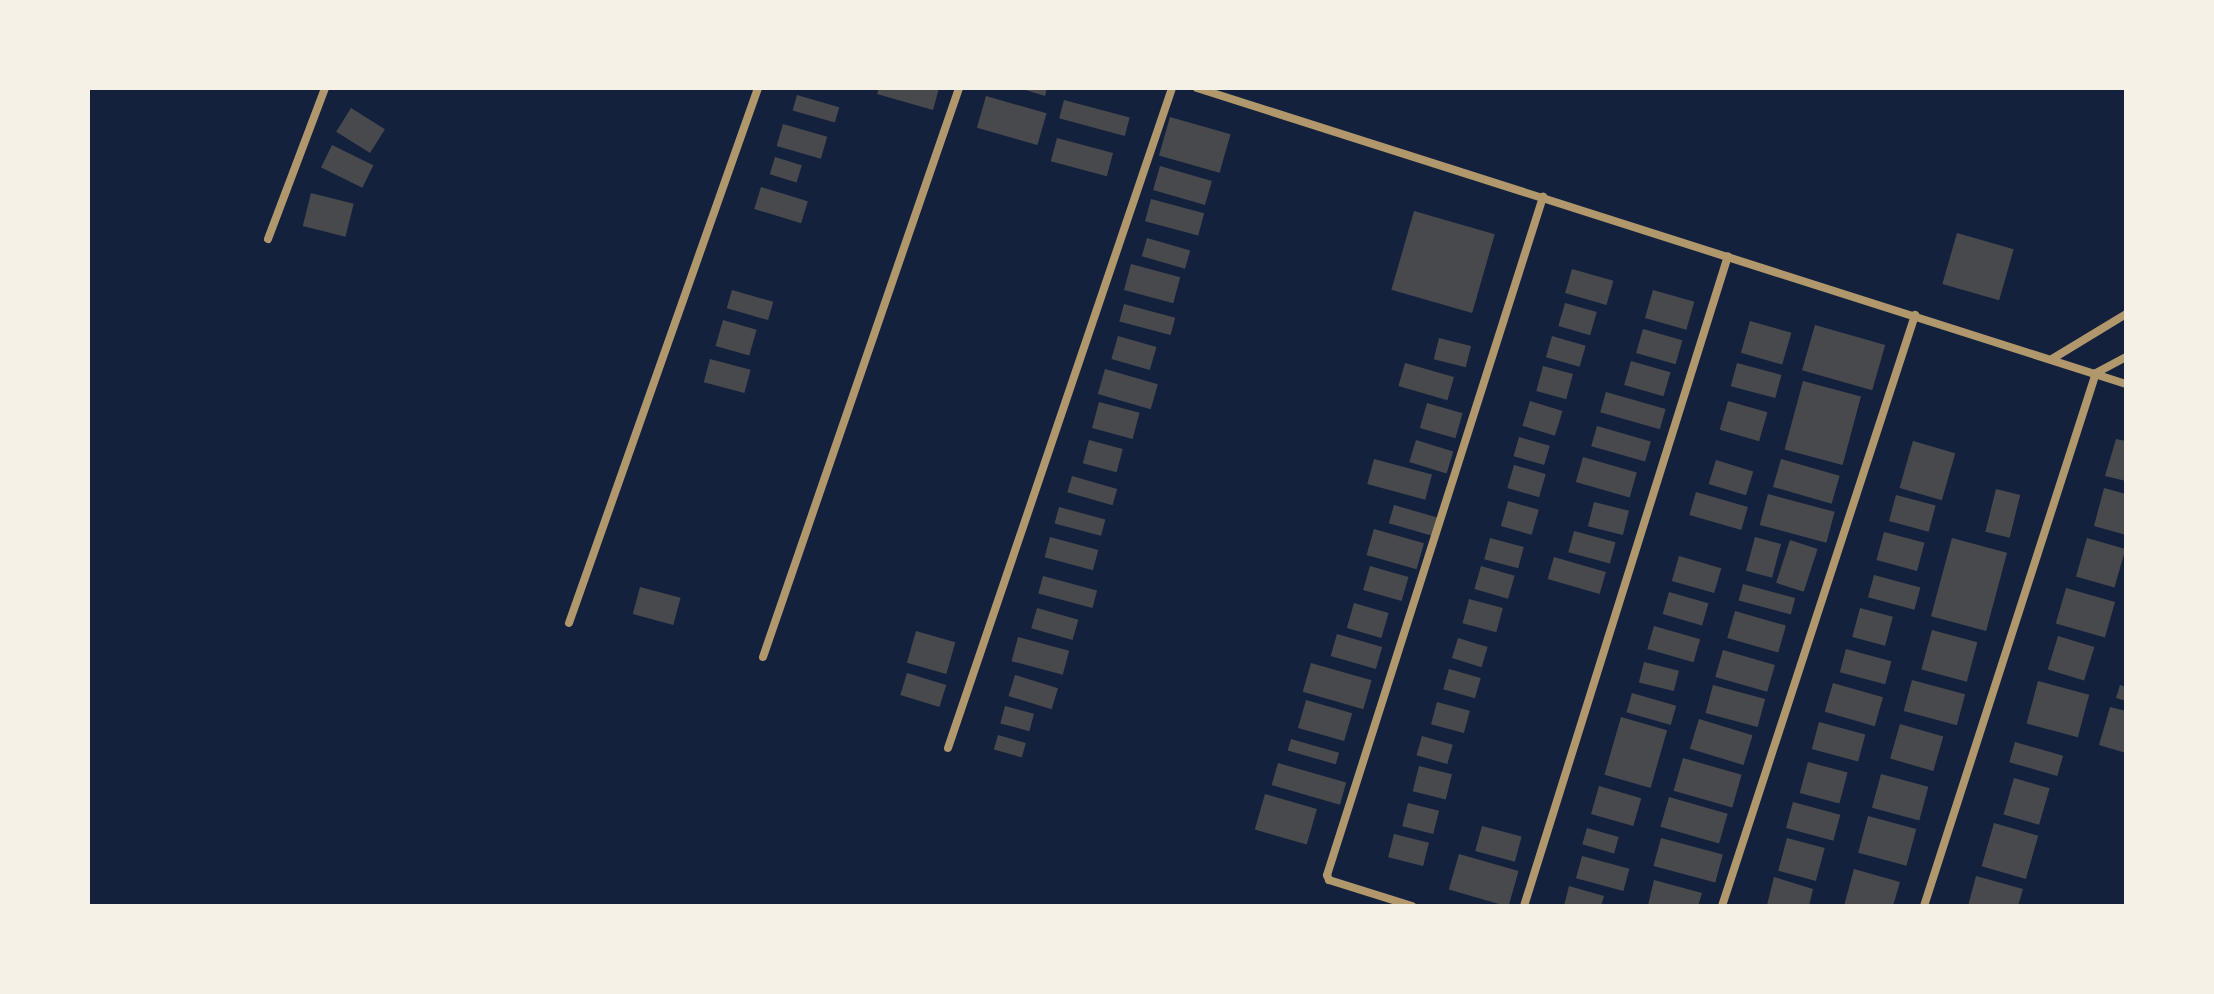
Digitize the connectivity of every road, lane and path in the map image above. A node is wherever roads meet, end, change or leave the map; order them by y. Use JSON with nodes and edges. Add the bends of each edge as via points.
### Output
{"nodes":[{"id":1,"x":325,"y":88,"type":"edge"},
{"id":2,"x":758,"y":88,"type":"edge"},
{"id":3,"x":959,"y":88,"type":"edge"},
{"id":4,"x":1172,"y":88,"type":"edge"},
{"id":5,"x":1197,"y":88,"type":"edge"},
{"id":6,"x":1543,"y":197,"type":"junction"},
{"id":7,"x":268,"y":239,"type":"dead end"},
{"id":8,"x":1728,"y":256,"type":"junction"},
{"id":9,"x":2126,"y":314,"type":"edge"},
{"id":10,"x":1915,"y":315,"type":"junction"},
{"id":11,"x":2126,"y":357,"type":"edge"},
{"id":12,"x":2052,"y":359,"type":"junction"},
{"id":13,"x":2096,"y":373,"type":"junction"},
{"id":14,"x":2126,"y":384,"type":"edge"},
{"id":15,"x":569,"y":623,"type":"dead end"},
{"id":16,"x":763,"y":657,"type":"dead end"},
{"id":17,"x":948,"y":748,"type":"dead end"},
{"id":18,"x":1412,"y":906,"type":"edge"},
{"id":19,"x":1524,"y":906,"type":"edge"},
{"id":20,"x":1722,"y":906,"type":"edge"},
{"id":21,"x":1924,"y":906,"type":"edge"}],
"edges":[{"from":1,"to":7,"type":"street"},
{"from":2,"to":15,"type":"street"},
{"from":3,"to":16,"type":"street"},
{"from":4,"to":17,"type":"street"},
{"from":5,"to":6,"type":"street"},
{"from":6,"to":8,"type":"street"},
{"from":6,"to":18,"type":"street","via":[[1327,875],[1329,880]]},
{"from":8,"to":10,"type":"street"},
{"from":8,"to":19,"type":"street"},
{"from":9,"to":12,"type":"street"},
{"from":10,"to":12,"type":"street"},
{"from":10,"to":20,"type":"street"},
{"from":11,"to":13,"type":"street"},
{"from":12,"to":13,"type":"street"},
{"from":13,"to":14,"type":"street"},
{"from":13,"to":21,"type":"street"}]}
